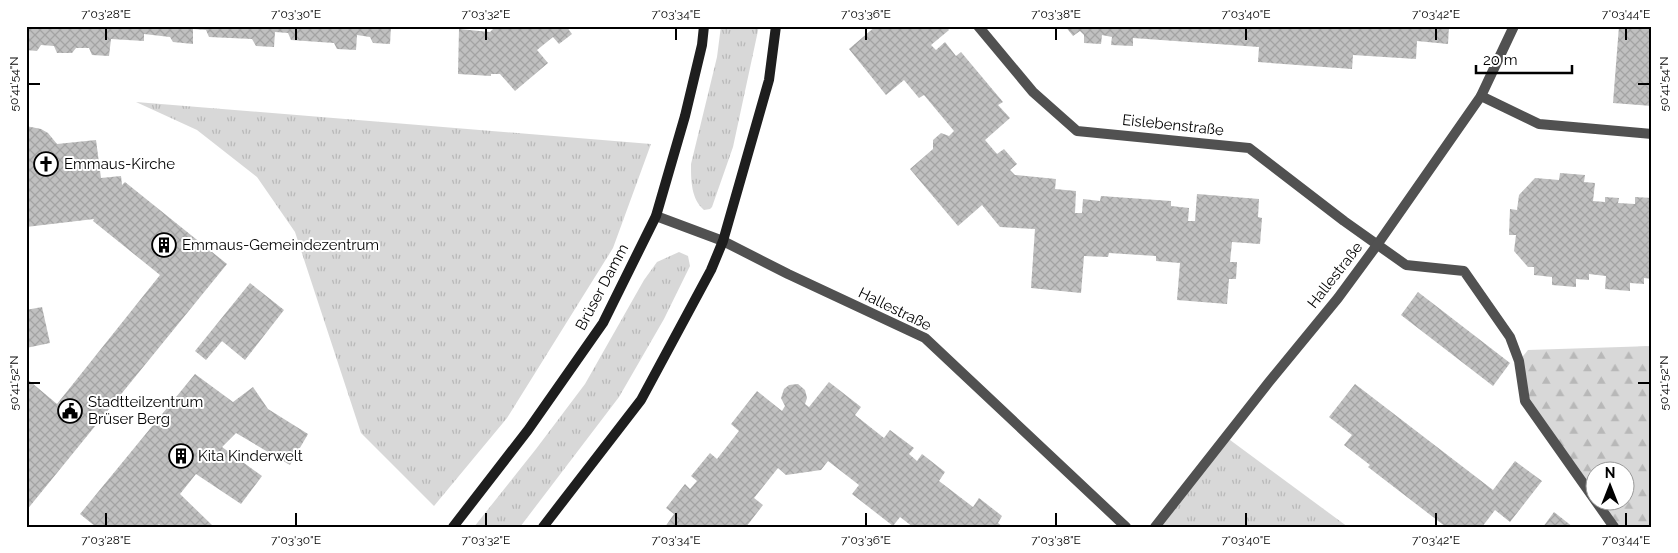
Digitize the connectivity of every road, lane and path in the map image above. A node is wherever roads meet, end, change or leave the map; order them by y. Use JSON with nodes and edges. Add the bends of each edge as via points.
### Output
{"nodes":[{"id":1,"x":704,"y":26,"type":"edge"},
{"id":2,"x":776,"y":26,"type":"edge"},
{"id":3,"x":978,"y":26,"type":"edge"},
{"id":4,"x":1514,"y":26,"type":"edge"},
{"id":5,"x":1481,"y":96,"type":"junction"},
{"id":6,"x":1652,"y":134,"type":"edge"},
{"id":7,"x":656,"y":216,"type":"junction"},
{"id":8,"x":722,"y":241,"type":"junction"},
{"id":9,"x":1377,"y":245,"type":"junction"},
{"id":10,"x":452,"y":527,"type":"edge"},
{"id":11,"x":543,"y":527,"type":"edge"},
{"id":12,"x":1126,"y":527,"type":"edge"},
{"id":13,"x":1155,"y":527,"type":"edge"},
{"id":14,"x":1614,"y":527,"type":"edge"}],
"edges":[{"from":1,"to":7,"type":"street","name":"Brüser Damm","via":[[685,116]]},
{"from":2,"to":8,"type":"street","via":[[769,80]]},
{"from":3,"to":9,"type":"street","name":"Eislebenstraße","via":[[1033,92],[1077,131],[1249,148]]},
{"from":4,"to":5,"type":"street","name":"Hallestraße"},
{"from":5,"to":6,"type":"street","via":[[1539,124]]},
{"from":5,"to":9,"type":"street","name":"Hallestraße"},
{"from":7,"to":8,"type":"street","name":"Hallestraße"},
{"from":7,"to":10,"type":"street","name":"Brüser Damm","via":[[603,323],[528,430]]},
{"from":8,"to":11,"type":"street","via":[[711,270],[641,400]]},
{"from":8,"to":12,"type":"street","name":"Hallestraße","via":[[925,338]]},
{"from":9,"to":13,"type":"street","name":"Hallestraße"},
{"from":9,"to":14,"type":"street","name":"Eislebenstraße","via":[[1406,265],[1464,271],[1510,337],[1519,361],[1525,401]]}]}
